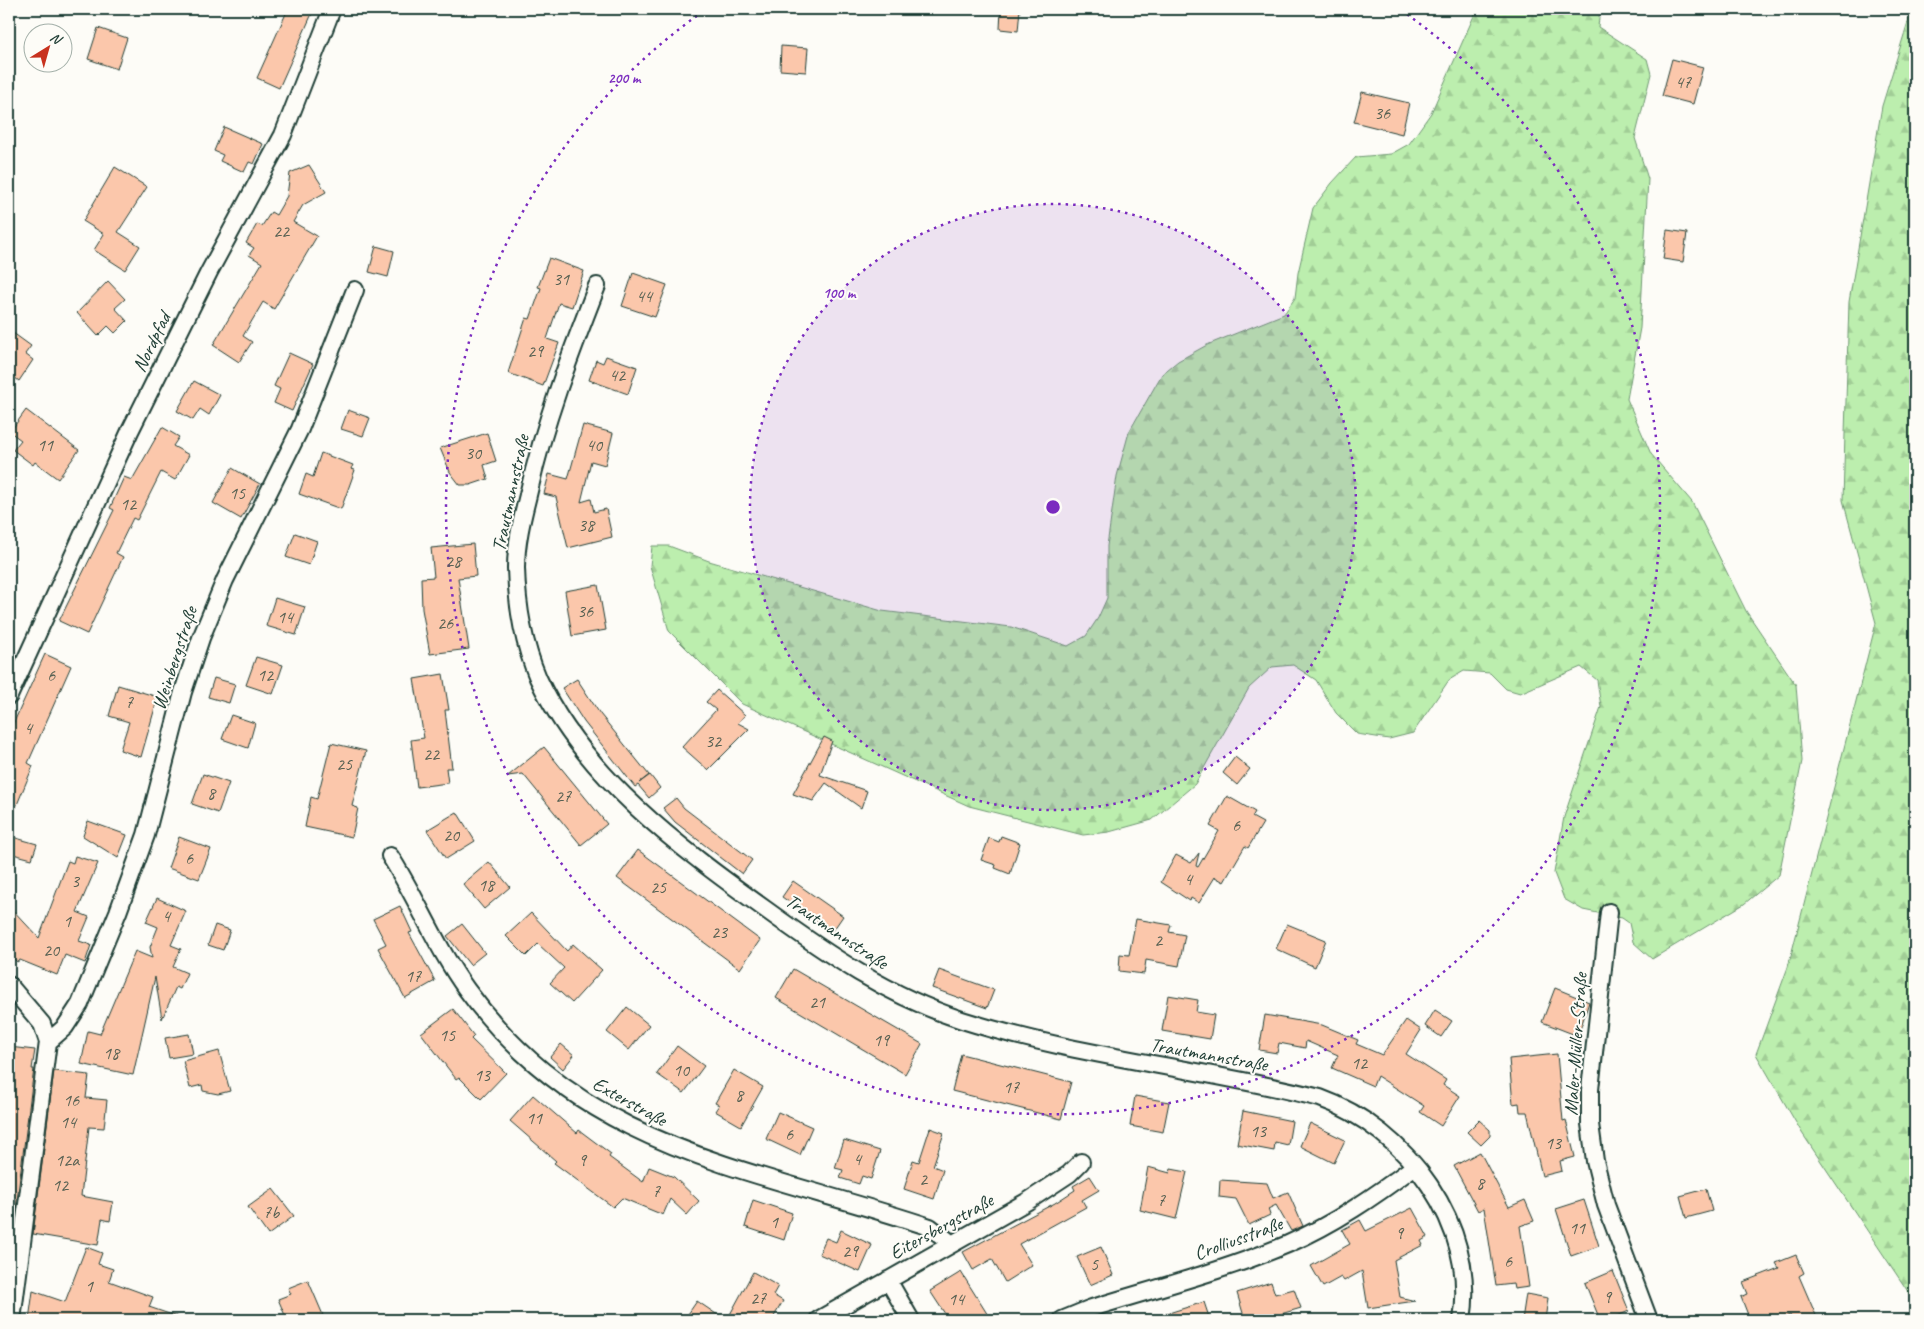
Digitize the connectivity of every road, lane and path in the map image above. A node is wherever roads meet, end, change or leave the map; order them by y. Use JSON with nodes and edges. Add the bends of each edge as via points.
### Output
{"nodes":[{"id":1,"x":332,"y":9,"type":"edge"},
{"id":2,"x":597,"y":286,"type":"dead end"},
{"id":3,"x":355,"y":290,"type":"dead end"},
{"id":4,"x":9,"y":696,"type":"edge"},
{"id":5,"x":390,"y":856,"type":"dead end"},
{"id":6,"x":1609,"y":912,"type":"dead end"},
{"id":7,"x":9,"y":985,"type":"edge"},
{"id":8,"x":48,"y":1042,"type":"junction"},
{"id":9,"x":1081,"y":1162,"type":"dead end"},
{"id":10,"x":1415,"y":1166,"type":"junction"},
{"id":11,"x":951,"y":1243,"type":"junction"},
{"id":12,"x":888,"y":1280,"type":"junction"},
{"id":13,"x":12,"y":1320,"type":"edge"},
{"id":14,"x":818,"y":1320,"type":"edge"},
{"id":15,"x":911,"y":1320,"type":"edge"},
{"id":16,"x":1062,"y":1320,"type":"edge"},
{"id":17,"x":1462,"y":1320,"type":"edge"},
{"id":18,"x":1649,"y":1320,"type":"edge"}],
"edges":[{"from":1,"to":4,"type":"street","name":"Nordpfad","via":[[273,157],[209,272],[130,431]]},
{"from":2,"to":10,"type":"street","name":"Trautmannstraße","via":[[558,390],[533,470],[517,553],[518,599],[524,640],[539,679],[592,760],[627,799],[721,877],[824,951],[870,981],[913,1003],[1040,1042],[1320,1098],[1342,1106],[1368,1122]]},
{"from":3,"to":8,"type":"street","name":"Weinbergstraße","via":[[300,429],[224,580],[201,638],[183,692],[146,834],[118,912],[80,1004]]},
{"from":5,"to":11,"type":"street","name":"Exterstraße","via":[[467,991],[518,1049],[585,1102],[662,1143],[726,1167],[930,1227]]},
{"from":6,"to":18,"type":"street","name":"Maler-Müller-Straße","via":[[1590,1090],[1590,1124],[1606,1205]]},
{"from":7,"to":8,"type":"street","via":[[42,1024]]},
{"from":8,"to":13,"type":"street"},
{"from":9,"to":11,"type":"street","name":"Eitersbergstraße","via":[[1028,1201]]},
{"from":10,"to":16,"type":"street","name":"Crolliusstraße","via":[[1338,1219],[1290,1243]]},
{"from":10,"to":17,"type":"street","name":"Trautmannstraße","via":[[1441,1204],[1456,1238],[1465,1287]]},
{"from":11,"to":12,"type":"street","name":"Eitersbergstraße"},
{"from":12,"to":14,"type":"street","name":"Eitersbergstraße"},
{"from":12,"to":15,"type":"street"}]}
